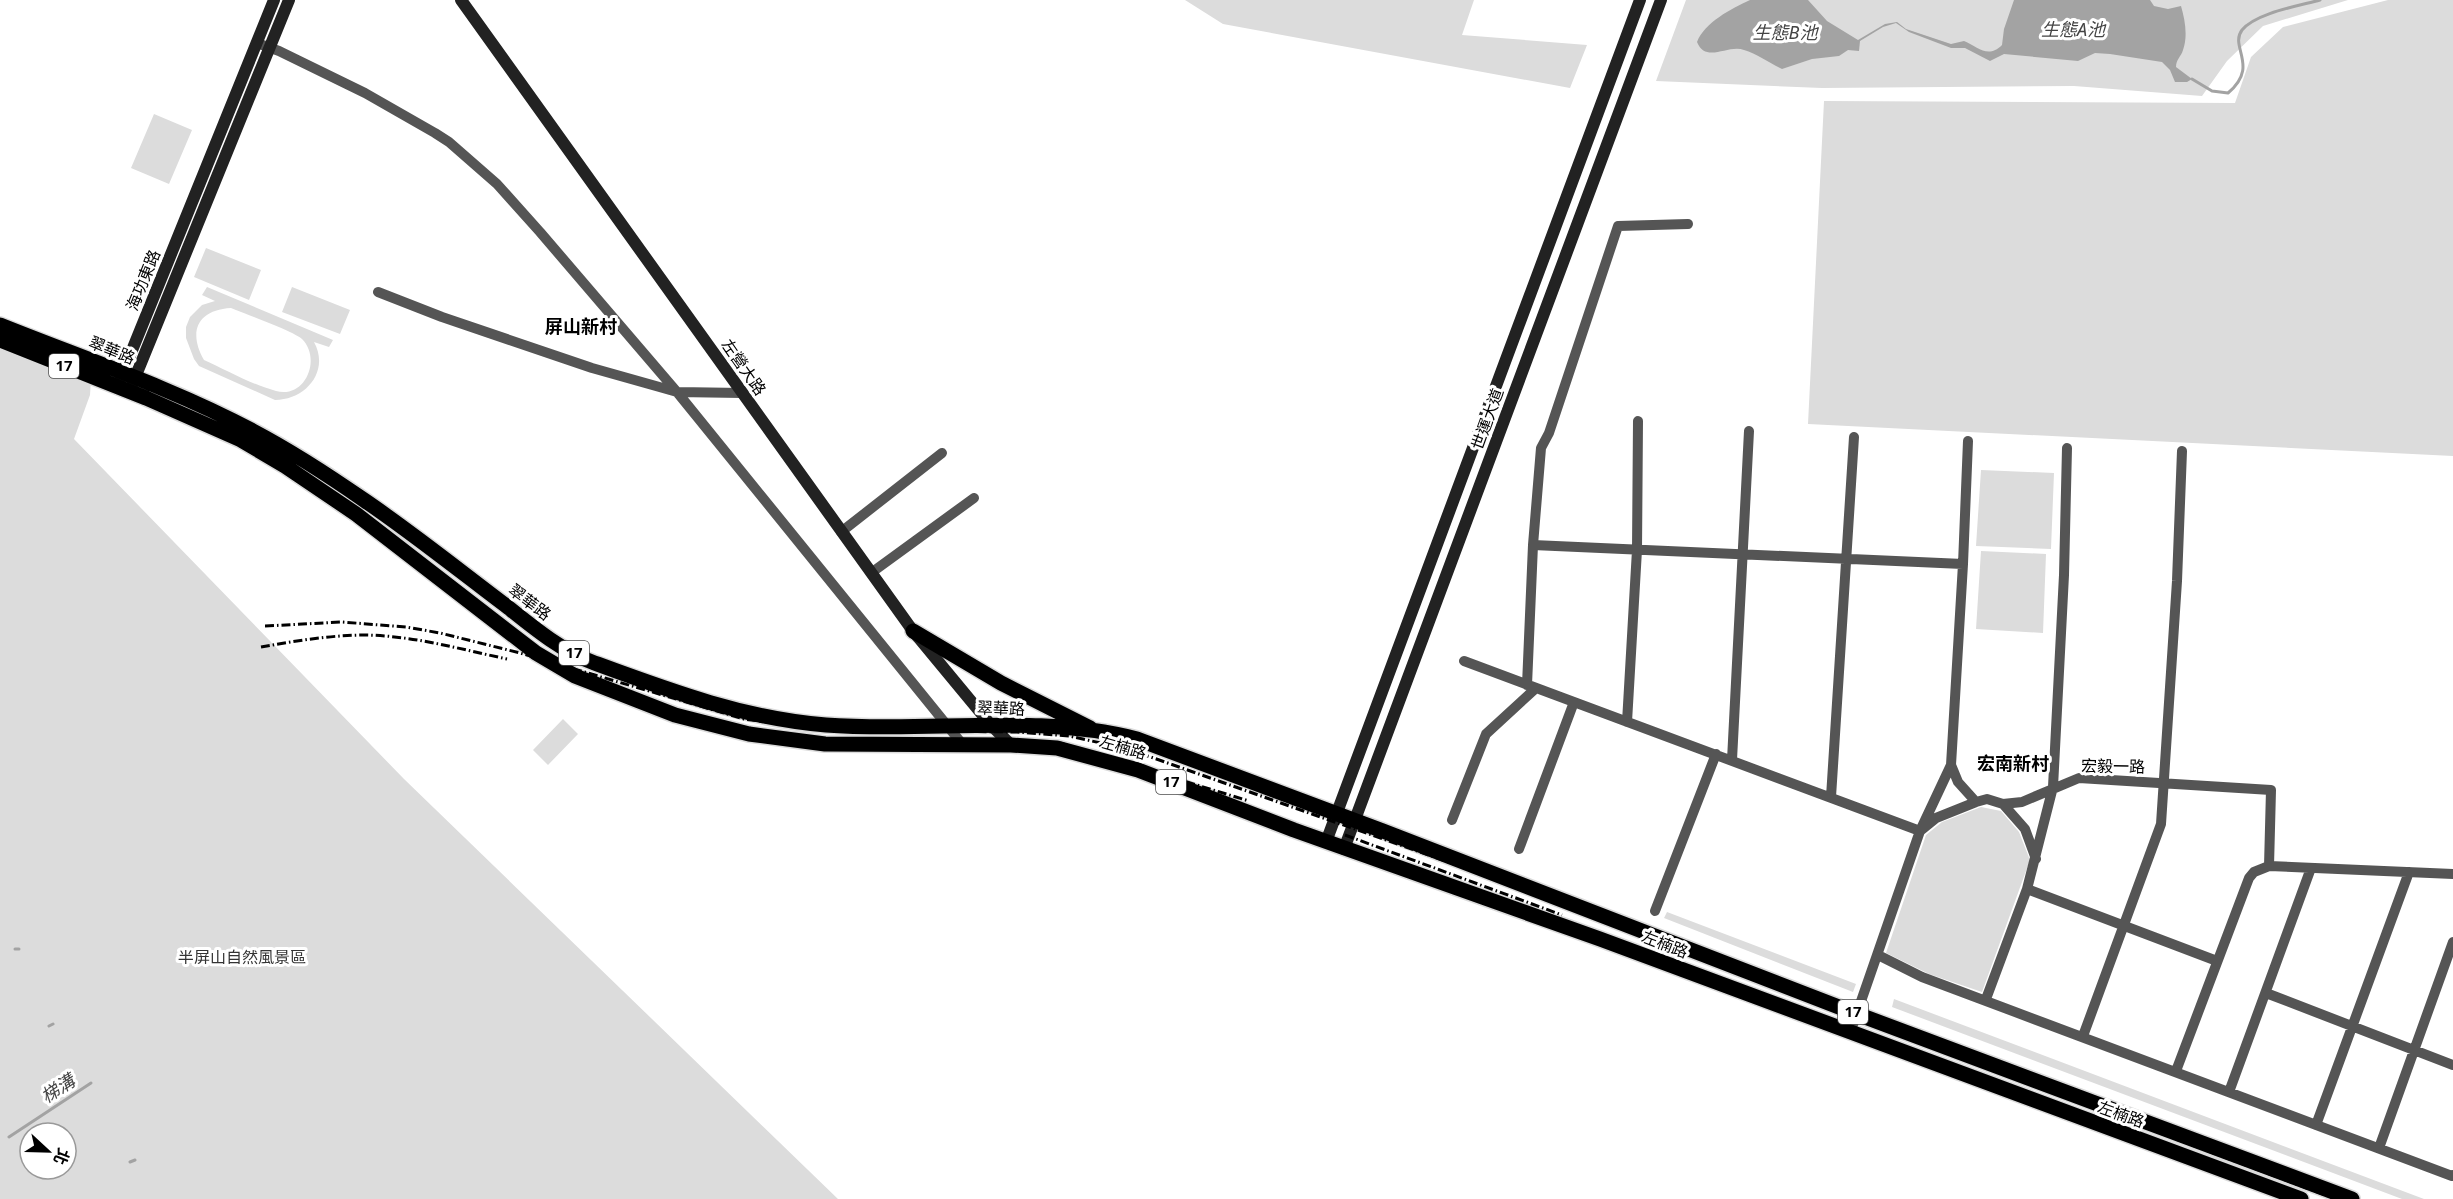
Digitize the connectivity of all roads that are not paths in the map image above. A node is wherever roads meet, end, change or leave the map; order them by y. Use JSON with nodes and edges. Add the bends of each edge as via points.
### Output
{"nodes":[{"id":1,"x":274,"y":0,"type":"edge"},
{"id":2,"x":288,"y":0,"type":"edge"},
{"id":3,"x":461,"y":0,"type":"edge"},
{"id":4,"x":1640,"y":0,"type":"edge"},
{"id":5,"x":1661,"y":0,"type":"edge"},
{"id":6,"x":263,"y":45,"type":"junction"},
{"id":7,"x":1688,"y":224,"type":"dead end"},
{"id":8,"x":378,"y":292,"type":"dead end"},
{"id":9,"x":0,"y":325,"type":"edge"},
{"id":10,"x":0,"y":340,"type":"edge"},
{"id":11,"x":126,"y":383,"type":"junction"},
{"id":12,"x":677,"y":392,"type":"junction"},
{"id":13,"x":742,"y":393,"type":"junction"},
{"id":14,"x":1638,"y":421,"type":"dead end"},
{"id":15,"x":1749,"y":431,"type":"dead end"},
{"id":16,"x":1854,"y":437,"type":"dead end"},
{"id":17,"x":1968,"y":441,"type":"dead end"},
{"id":18,"x":2067,"y":448,"type":"dead end"},
{"id":19,"x":2182,"y":451,"type":"dead end"},
{"id":20,"x":942,"y":453,"type":"dead end"},
{"id":21,"x":974,"y":498,"type":"dead end"},
{"id":22,"x":841,"y":532,"type":"junction"},
{"id":23,"x":1533,"y":545,"type":"junction"},
{"id":24,"x":1637,"y":550,"type":"junction"},
{"id":25,"x":1744,"y":555,"type":"junction"},
{"id":26,"x":1846,"y":559,"type":"junction"},
{"id":27,"x":1963,"y":564,"type":"junction"},
{"id":28,"x":871,"y":573,"type":"junction"},
{"id":29,"x":913,"y":631,"type":"junction"},
{"id":30,"x":1464,"y":661,"type":"dead end"},
{"id":31,"x":1531,"y":686,"type":"junction"},
{"id":32,"x":1574,"y":702,"type":"junction"},
{"id":33,"x":1627,"y":722,"type":"junction"},
{"id":34,"x":990,"y":724,"type":"junction"},
{"id":35,"x":948,"y":726,"type":"junction"},
{"id":36,"x":1095,"y":730,"type":"junction"},
{"id":37,"x":963,"y":745,"type":"junction"},
{"id":38,"x":1011,"y":745,"type":"junction"},
{"id":39,"x":1716,"y":754,"type":"junction"},
{"id":40,"x":1732,"y":760,"type":"junction"},
{"id":41,"x":1951,"y":765,"type":"junction"},
{"id":42,"x":2163,"y":782,"type":"junction"},
{"id":43,"x":2053,"y":787,"type":"junction"},
{"id":44,"x":1831,"y":797,"type":"junction"},
{"id":45,"x":1976,"y":802,"type":"junction"},
{"id":46,"x":2003,"y":804,"type":"junction"},
{"id":47,"x":1336,"y":814,"type":"junction"},
{"id":48,"x":1452,"y":820,"type":"dead end"},
{"id":49,"x":1355,"y":821,"type":"junction"},
{"id":50,"x":1920,"y":831,"type":"junction"},
{"id":51,"x":1326,"y":842,"type":"junction"},
{"id":52,"x":1344,"y":849,"type":"junction"},
{"id":53,"x":1519,"y":849,"type":"dead end"},
{"id":54,"x":2037,"y":859,"type":"junction"},
{"id":55,"x":2269,"y":866,"type":"junction"},
{"id":56,"x":2311,"y":868,"type":"junction"},
{"id":57,"x":2409,"y":872,"type":"junction"},
{"id":58,"x":2453,"y":874,"type":"edge"},
{"id":59,"x":2027,"y":889,"type":"junction"},
{"id":60,"x":1655,"y":911,"type":"dead end"},
{"id":61,"x":2124,"y":926,"type":"junction"},
{"id":62,"x":2453,"y":942,"type":"edge"},
{"id":63,"x":1878,"y":955,"type":"junction"},
{"id":64,"x":2217,"y":961,"type":"junction"},
{"id":65,"x":2266,"y":993,"type":"junction"},
{"id":66,"x":1986,"y":999,"type":"junction"},
{"id":67,"x":1857,"y":1014,"type":"junction"},
{"id":68,"x":2352,"y":1026,"type":"junction"},
{"id":69,"x":1850,"y":1033,"type":"junction"},
{"id":70,"x":2083,"y":1036,"type":"junction"},
{"id":71,"x":2414,"y":1050,"type":"junction"},
{"id":72,"x":2453,"y":1065,"type":"edge"},
{"id":73,"x":2176,"y":1071,"type":"junction"},
{"id":74,"x":2229,"y":1092,"type":"junction"},
{"id":75,"x":2316,"y":1125,"type":"junction"},
{"id":76,"x":2379,"y":1148,"type":"junction"},
{"id":77,"x":2453,"y":1175,"type":"edge"},
{"id":78,"x":2301,"y":1199,"type":"edge"},
{"id":79,"x":2352,"y":1199,"type":"edge"}],
"edges":[{"from":1,"to":6,"type":"street","name":"海功東路"},
{"from":2,"to":6,"type":"street","name":"海功東路"},
{"from":3,"to":13,"type":"street","name":"左營大路"},
{"from":4,"to":47,"type":"street","name":"世運大道"},
{"from":5,"to":49,"type":"street","name":"世運大道"},
{"from":6,"to":11,"type":"street","name":"海功東路"},
{"from":6,"to":12,"type":"street","via":[[365,93],[449,142],[497,184]]},
{"from":7,"to":23,"type":"street","via":[[1618,226],[1541,448]]},
{"from":8,"to":12,"type":"street","via":[[592,368]]},
{"from":9,"to":11,"type":"main road","name":"翠華路","number":"17"},
{"from":10,"to":11,"type":"main road","name":"翠華路","number":"17"},
{"from":11,"to":35,"type":"main road","name":"翠華路","number":"17","via":[[184,398],[296,455],[366,501],[544,635],[587,661],[750,714],[824,725]]},
{"from":11,"to":37,"type":"main road","name":"翠華路","number":"17","via":[[285,466],[356,514],[536,652],[575,676],[675,715],[749,734],[825,744]]},
{"from":12,"to":13,"type":"street"},
{"from":12,"to":35,"type":"street"},
{"from":13,"to":22,"type":"street","name":"左營大路"},
{"from":14,"to":24,"type":"street"},
{"from":15,"to":25,"type":"street"},
{"from":16,"to":26,"type":"street"},
{"from":17,"to":27,"type":"street"},
{"from":18,"to":43,"type":"street"},
{"from":19,"to":42,"type":"street"},
{"from":20,"to":22,"type":"street"},
{"from":21,"to":28,"type":"street"},
{"from":22,"to":28,"type":"street","name":"左營大路"},
{"from":23,"to":24,"type":"street"},
{"from":23,"to":31,"type":"street"},
{"from":24,"to":25,"type":"street"},
{"from":24,"to":33,"type":"street"},
{"from":25,"to":26,"type":"street"},
{"from":25,"to":40,"type":"street"},
{"from":26,"to":27,"type":"street"},
{"from":26,"to":44,"type":"street"},
{"from":27,"to":41,"type":"street"},
{"from":28,"to":29,"type":"street","name":"左營大路"},
{"from":29,"to":34,"type":"street","name":"左營大路"},
{"from":29,"to":36,"type":"main road","via":[[1001,683]]},
{"from":30,"to":31,"type":"street"},
{"from":31,"to":32,"type":"street"},
{"from":31,"to":48,"type":"street","via":[[1486,734]]},
{"from":32,"to":33,"type":"street"},
{"from":32,"to":53,"type":"street"},
{"from":33,"to":39,"type":"street"},
{"from":34,"to":35,"type":"main road","name":"翠華路","number":"17"},
{"from":34,"to":36,"type":"main road","name":"翠華路","number":"17"},
{"from":34,"to":38,"type":"street","name":"左營大路"},
{"from":35,"to":37,"type":"street"},
{"from":36,"to":47,"type":"main road","name":"左楠路","number":"17","via":[[1137,739]]},
{"from":37,"to":38,"type":"main road","name":"翠華路","number":"17"},
{"from":38,"to":51,"type":"main road","name":"左楠路","number":"17","via":[[1057,748],[1138,770]]},
{"from":39,"to":40,"type":"street"},
{"from":39,"to":60,"type":"street"},
{"from":40,"to":44,"type":"street"},
{"from":41,"to":45,"type":"street","via":[[1958,782]]},
{"from":41,"to":50,"type":"street"},
{"from":42,"to":43,"type":"street","name":"宏毅一路","via":[[2085,777]]},
{"from":42,"to":55,"type":"street","name":"宏毅一路","via":[[2271,790]]},
{"from":42,"to":61,"type":"street","via":[[2161,824]]},
{"from":43,"to":46,"type":"street","name":"宏毅一路","via":[[2022,802]]},
{"from":43,"to":54,"type":"street"},
{"from":44,"to":50,"type":"street"},
{"from":45,"to":46,"type":"street","name":"宏毅一路","via":[[1987,799]]},
{"from":45,"to":50,"type":"street","name":"宏毅一路","via":[[1935,818]]},
{"from":46,"to":54,"type":"street","via":[[2025,829]]},
{"from":47,"to":49,"type":"main road","name":"左楠路","number":"17"},
{"from":47,"to":51,"type":"street","name":"世運大道"},
{"from":49,"to":52,"type":"street","name":"世運大道"},
{"from":49,"to":67,"type":"main road","name":"左楠路","number":"17"},
{"from":50,"to":63,"type":"street"},
{"from":51,"to":52,"type":"main road","name":"左楠路","number":"17"},
{"from":52,"to":69,"type":"main road","name":"左楠路","number":"17"},
{"from":54,"to":59,"type":"street"},
{"from":55,"to":56,"type":"street"},
{"from":55,"to":64,"type":"street","via":[[2249,878]]},
{"from":56,"to":57,"type":"street"},
{"from":56,"to":65,"type":"street"},
{"from":57,"to":58,"type":"street"},
{"from":57,"to":68,"type":"street"},
{"from":59,"to":61,"type":"street"},
{"from":59,"to":66,"type":"street"},
{"from":61,"to":64,"type":"street"},
{"from":61,"to":70,"type":"street"},
{"from":62,"to":71,"type":"street"},
{"from":63,"to":66,"type":"street","via":[[1922,977]]},
{"from":63,"to":67,"type":"street"},
{"from":64,"to":73,"type":"street"},
{"from":65,"to":68,"type":"street"},
{"from":65,"to":74,"type":"street"},
{"from":66,"to":70,"type":"street"},
{"from":67,"to":69,"type":"street"},
{"from":67,"to":79,"type":"main road","name":"左楠路","number":"17"},
{"from":68,"to":71,"type":"street"},
{"from":68,"to":75,"type":"street"},
{"from":69,"to":78,"type":"main road","name":"左楠路","number":"17"},
{"from":70,"to":73,"type":"street"},
{"from":71,"to":72,"type":"street"},
{"from":71,"to":76,"type":"street"},
{"from":73,"to":74,"type":"street"},
{"from":74,"to":75,"type":"street"},
{"from":75,"to":76,"type":"street"},
{"from":76,"to":77,"type":"street"}]}
